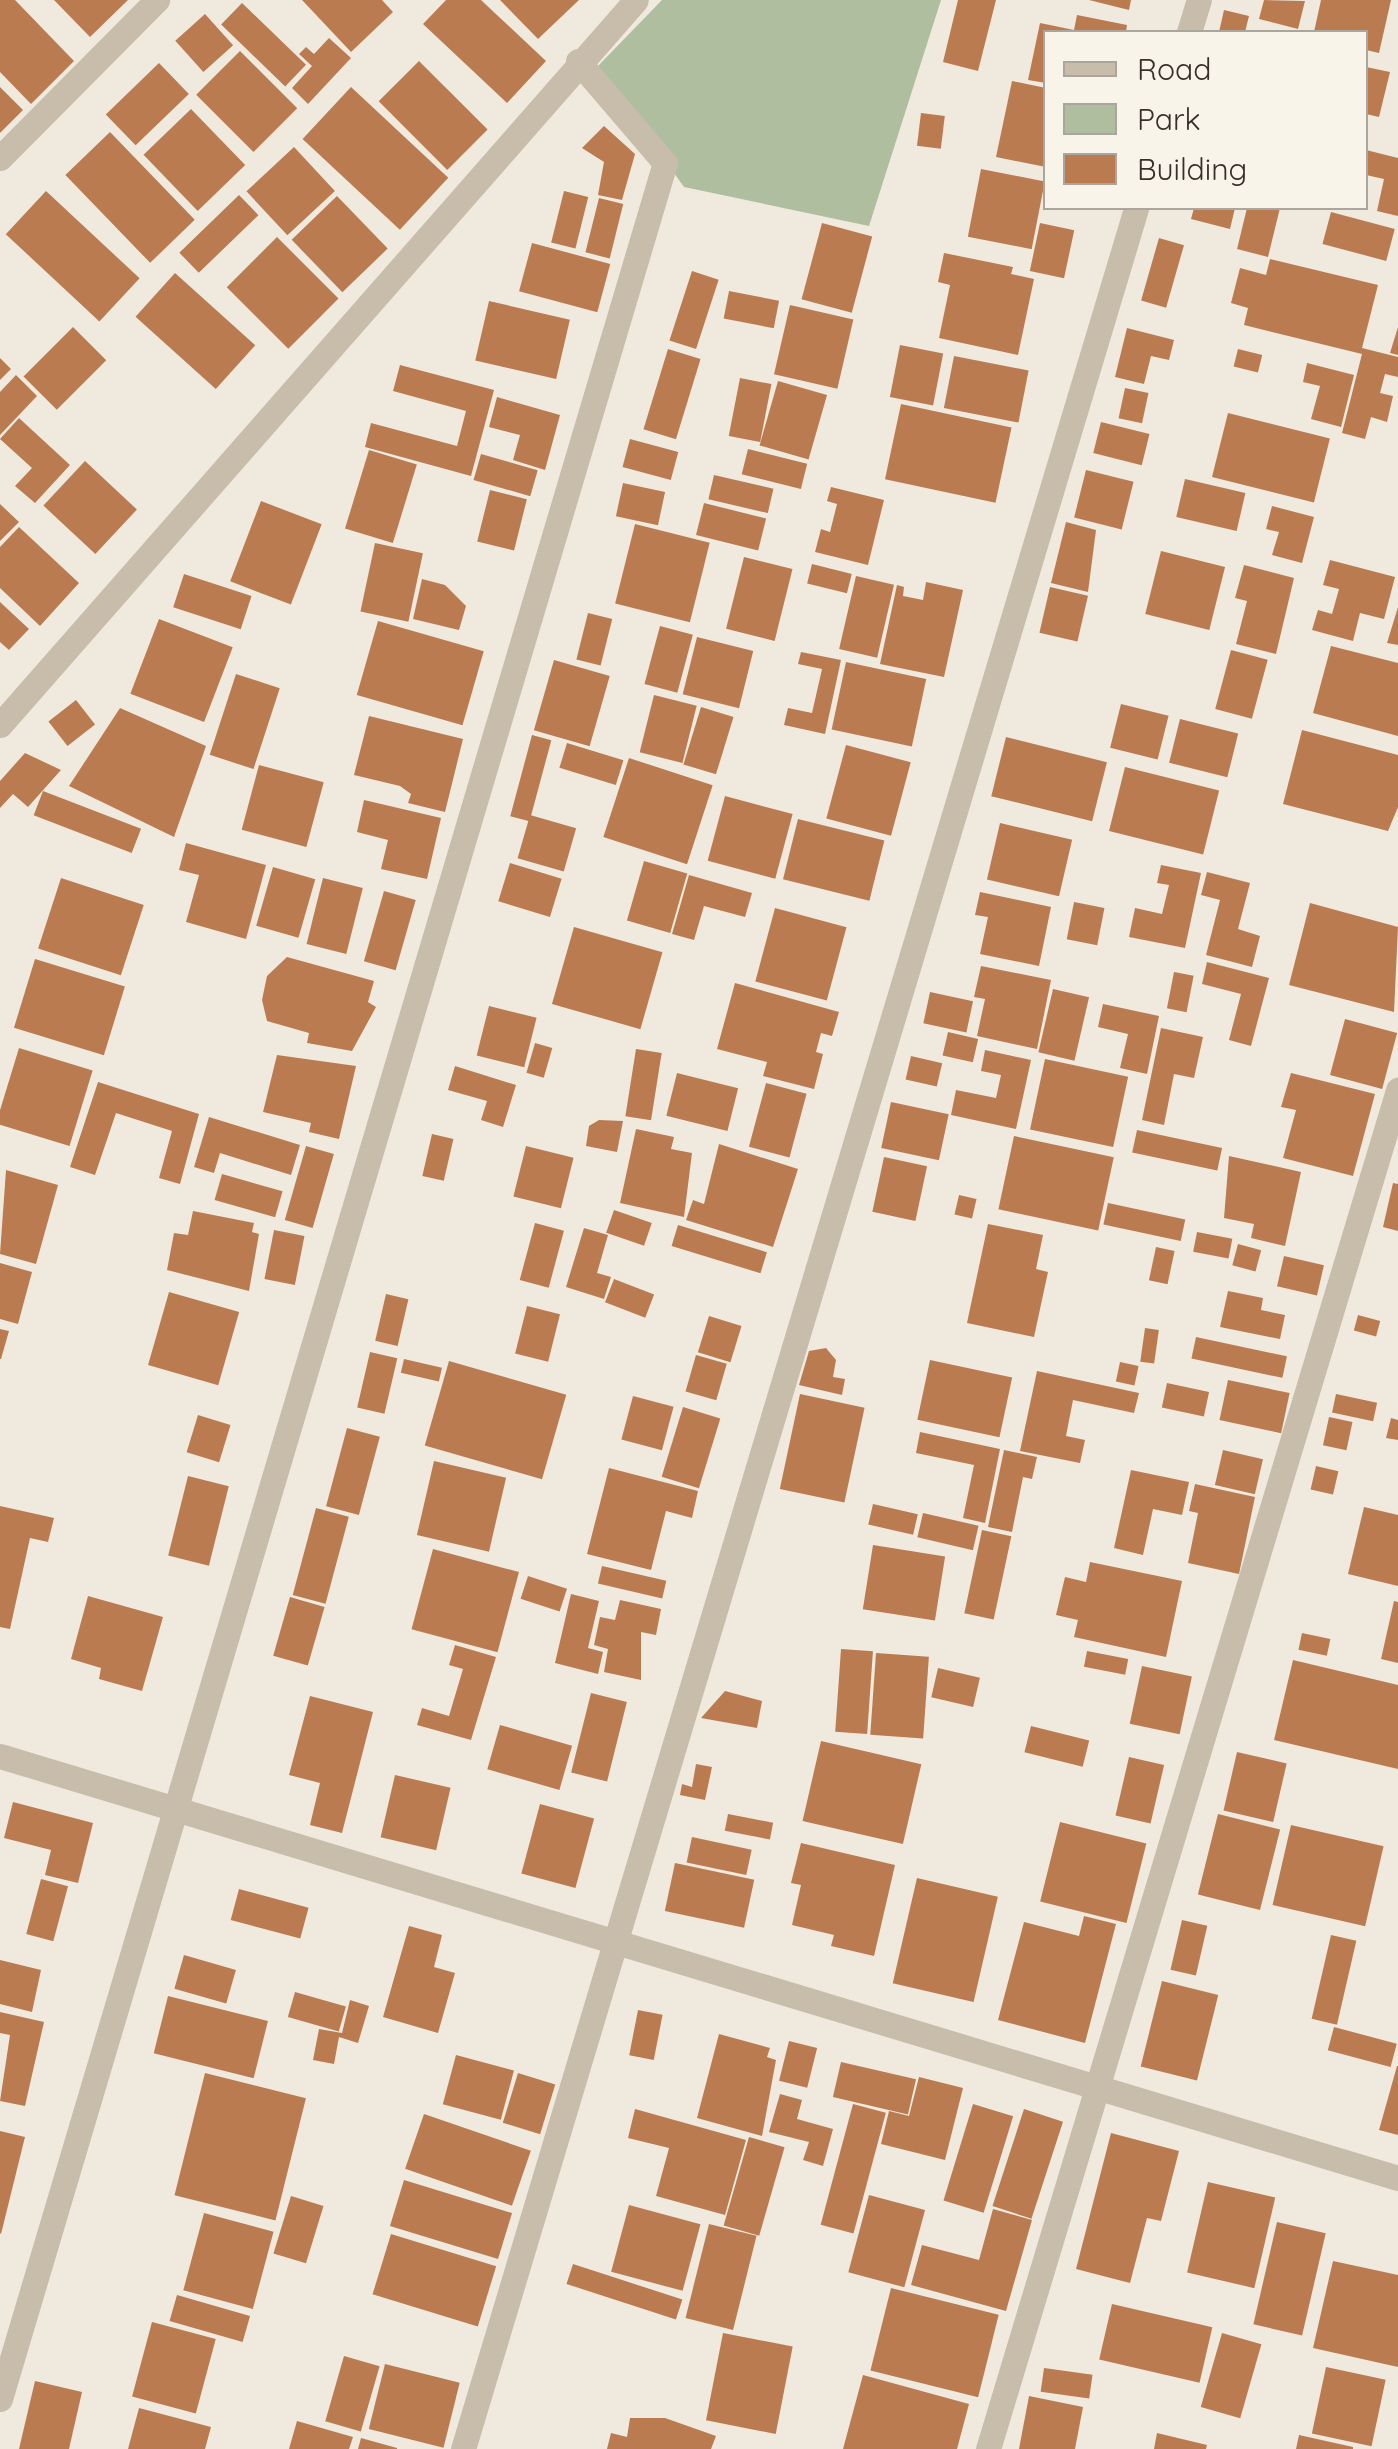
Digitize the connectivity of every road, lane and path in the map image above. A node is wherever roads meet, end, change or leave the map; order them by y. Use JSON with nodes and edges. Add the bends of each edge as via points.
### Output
{"nodes":[{"id":1,"x":157,"y":0,"type":"edge"},
{"id":2,"x":636,"y":0,"type":"edge"},
{"id":3,"x":1198,"y":0,"type":"edge"},
{"id":4,"x":1190,"y":30,"type":"edge"},
{"id":5,"x":578,"y":61,"type":"junction"},
{"id":6,"x":0,"y":158,"type":"edge"},
{"id":7,"x":1135,"y":210,"type":"edge"},
{"id":8,"x":0,"y":725,"type":"edge"},
{"id":9,"x":1398,"y":1090,"type":"edge"},
{"id":10,"x":0,"y":1756,"type":"edge"},
{"id":11,"x":179,"y":1812,"type":"junction"},
{"id":12,"x":615,"y":1940,"type":"junction"},
{"id":13,"x":1097,"y":2087,"type":"junction"},
{"id":14,"x":1398,"y":2178,"type":"edge"},
{"id":15,"x":0,"y":2399,"type":"edge"},
{"id":16,"x":463,"y":2449,"type":"edge"},
{"id":17,"x":988,"y":2449,"type":"edge"}],
"edges":[{"from":1,"to":6,"type":"street"},
{"from":2,"to":5,"type":"street"},
{"from":3,"to":4,"type":"street"},
{"from":5,"to":8,"type":"street"},
{"from":5,"to":11,"type":"street","via":[[665,164]]},
{"from":7,"to":12,"type":"street"},
{"from":9,"to":13,"type":"street"},
{"from":10,"to":11,"type":"street"},
{"from":11,"to":12,"type":"street"},
{"from":11,"to":15,"type":"street"},
{"from":12,"to":13,"type":"street"},
{"from":12,"to":16,"type":"street"},
{"from":13,"to":14,"type":"street"},
{"from":13,"to":17,"type":"street"}]}
